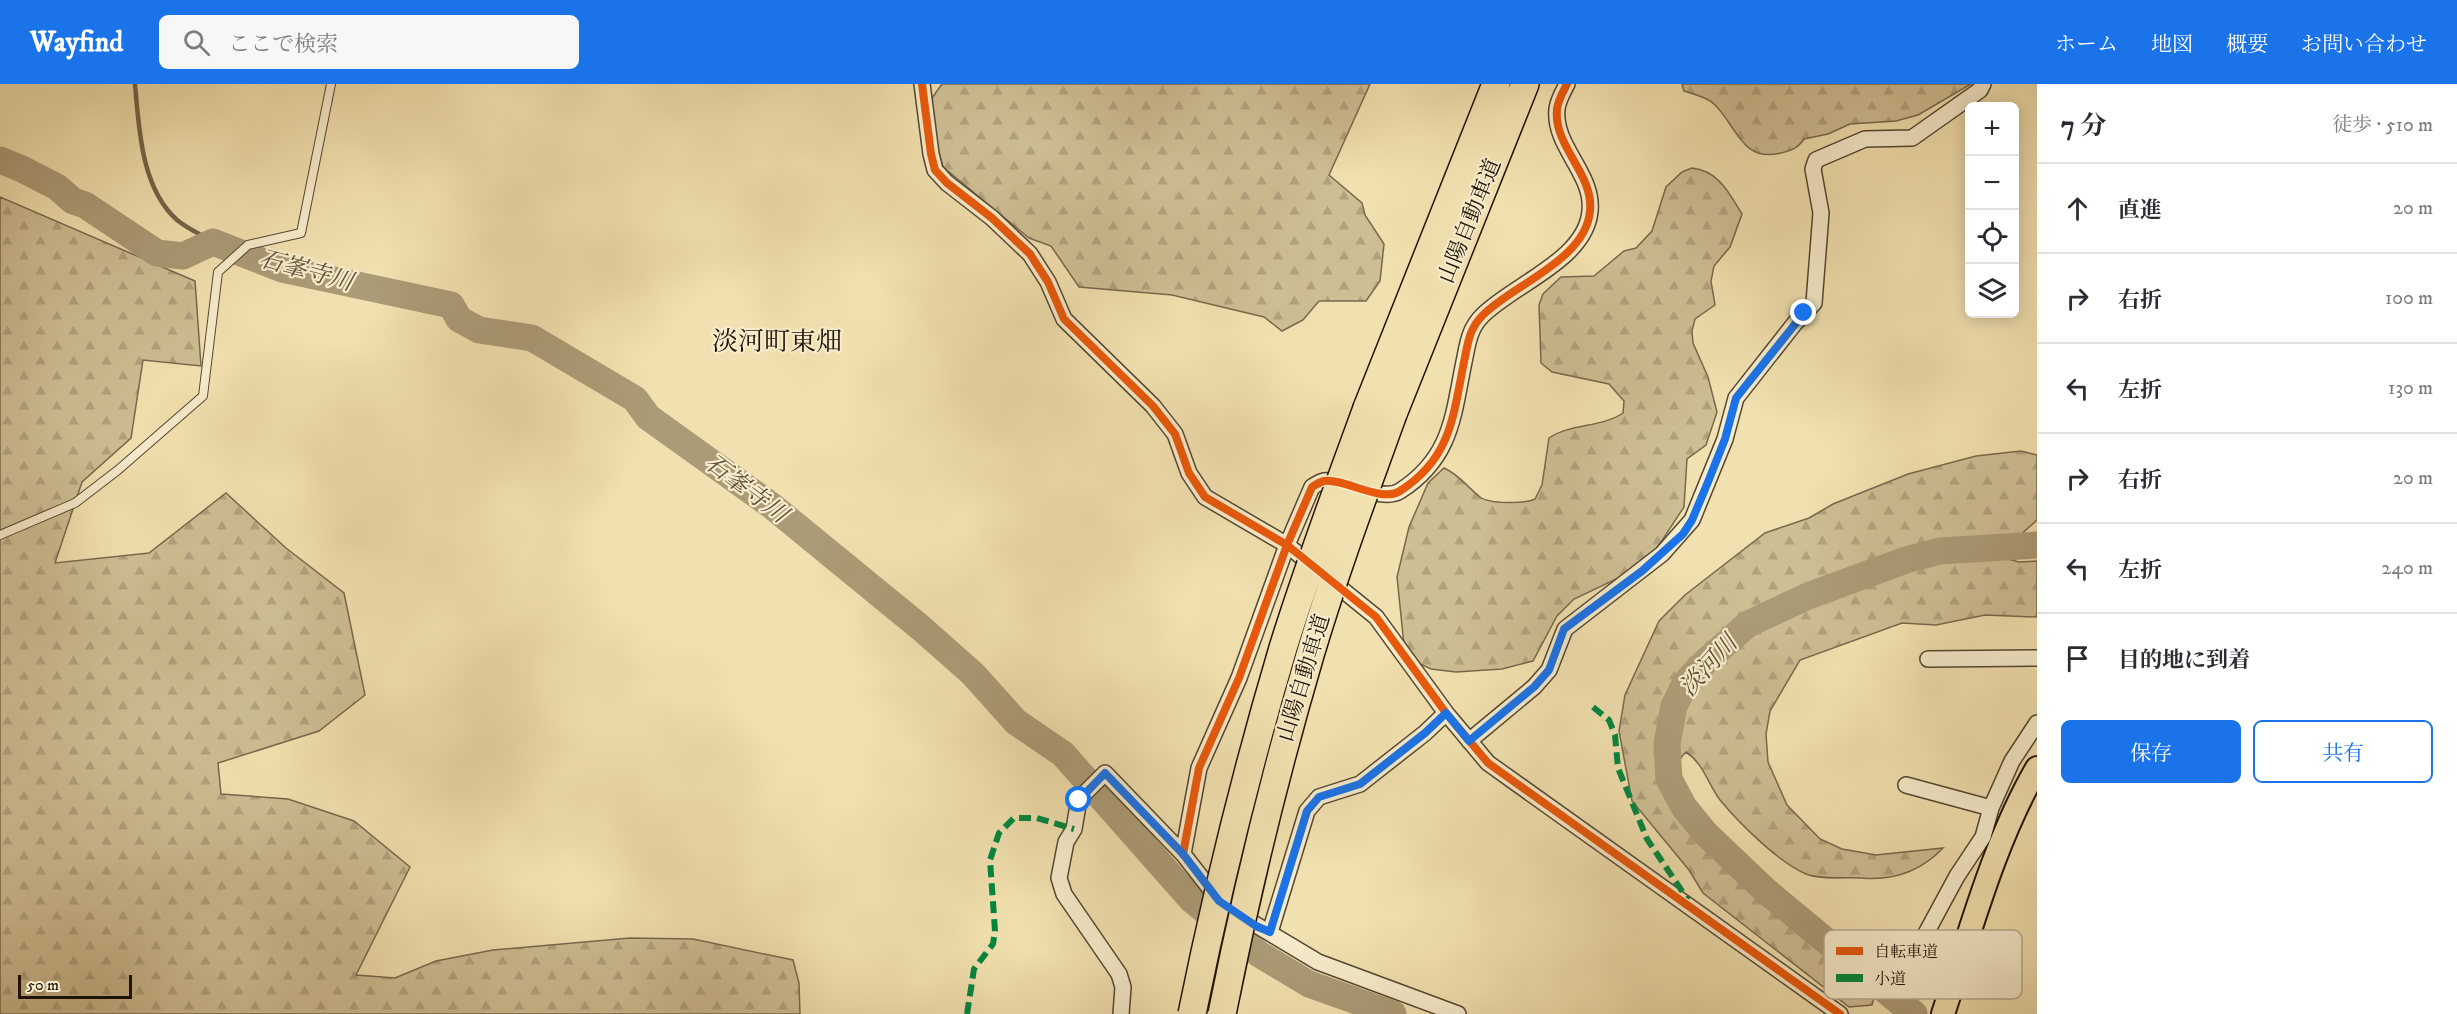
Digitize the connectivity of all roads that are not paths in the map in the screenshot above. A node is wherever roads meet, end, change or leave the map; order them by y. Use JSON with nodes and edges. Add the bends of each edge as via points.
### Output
{"nodes":[{"id":1,"x":331,"y":84,"type":"edge"},
{"id":2,"x":922,"y":84,"type":"edge"},
{"id":3,"x":1496,"y":84,"type":"edge"},
{"id":4,"x":1525,"y":84,"type":"edge"},
{"id":5,"x":1567,"y":84,"type":"edge"},
{"id":6,"x":1983,"y":84,"type":"edge"},
{"id":7,"x":1380,"y":411,"type":"junction"},
{"id":8,"x":0,"y":535,"type":"edge"},
{"id":9,"x":1287,"y":546,"type":"junction"},
{"id":10,"x":2037,"y":658,"type":"edge"},
{"id":11,"x":1928,"y":659,"type":"dead end"},
{"id":12,"x":1446,"y":713,"type":"junction"},
{"id":13,"x":2037,"y":723,"type":"edge"},
{"id":14,"x":1469,"y":741,"type":"junction"},
{"id":15,"x":2037,"y":768,"type":"edge"},
{"id":16,"x":1906,"y":785,"type":"dead end"},
{"id":17,"x":1990,"y":808,"type":"junction"},
{"id":18,"x":1183,"y":854,"type":"junction"},
{"id":19,"x":1928,"y":930,"type":"edge"},
{"id":20,"x":1970,"y":930,"type":"edge"},
{"id":21,"x":1270,"y":932,"type":"junction"},
{"id":22,"x":1121,"y":1014,"type":"edge"},
{"id":23,"x":1192,"y":1014,"type":"edge"},
{"id":24,"x":1222,"y":1014,"type":"edge"},
{"id":25,"x":1458,"y":1014,"type":"edge"},
{"id":26,"x":1840,"y":1014,"type":"edge"}],
"edges":[{"from":1,"to":8,"type":"lane","via":[[300,233],[248,245],[218,272],[203,396],[75,503]]},
{"from":2,"to":9,"type":"street","via":[[935,170],[1030,254],[1064,318],[1153,406],[1175,434],[1189,473],[1205,497]]},
{"from":3,"to":7,"type":"highway","name":"山陽自動車道"},
{"from":4,"to":7,"type":"highway","name":"山陽自動車道"},
{"from":5,"to":9,"type":"street","via":[[1556,112],[1564,142],[1589,188],[1590,211],[1585,231],[1556,263],[1482,316],[1471,331],[1449,433],[1434,463],[1398,492],[1386,494],[1325,481],[1312,487]]},
{"from":6,"to":14,"type":"street","via":[[1912,138],[1865,139],[1816,160],[1813,169],[1821,213],[1814,303],[1736,398],[1725,439],[1692,520],[1662,554],[1564,629],[1549,670]]},
{"from":7,"to":23,"type":"highway","name":"山陽自動車道","bridge":true,"via":[[1288,635],[1215,904]]},
{"from":7,"to":24,"type":"highway","name":"山陽自動車道","bridge":true,"via":[[1276,774]]},
{"from":9,"to":12,"type":"street","via":[[1376,617]]},
{"from":9,"to":18,"type":"street","via":[[1239,678],[1199,768]]},
{"from":10,"to":11,"type":"street"},
{"from":12,"to":14,"type":"street"},
{"from":12,"to":21,"type":"street","via":[[1360,784],[1315,801],[1307,811]]},
{"from":13,"to":17,"type":"street","via":[[2012,761]]},
{"from":14,"to":26,"type":"street","via":[[1488,763]]},
{"from":15,"to":20,"type":"main road","via":[[2003,842]]},
{"from":16,"to":17,"type":"street"},
{"from":17,"to":19,"type":"street","via":[[1983,837]]},
{"from":18,"to":21,"type":"street","via":[[1219,901]]},
{"from":18,"to":22,"type":"street","via":[[1105,773],[1079,800],[1059,879],[1064,894],[1119,974],[1123,987]]},
{"from":21,"to":25,"type":"street","via":[[1318,962]]}]}
